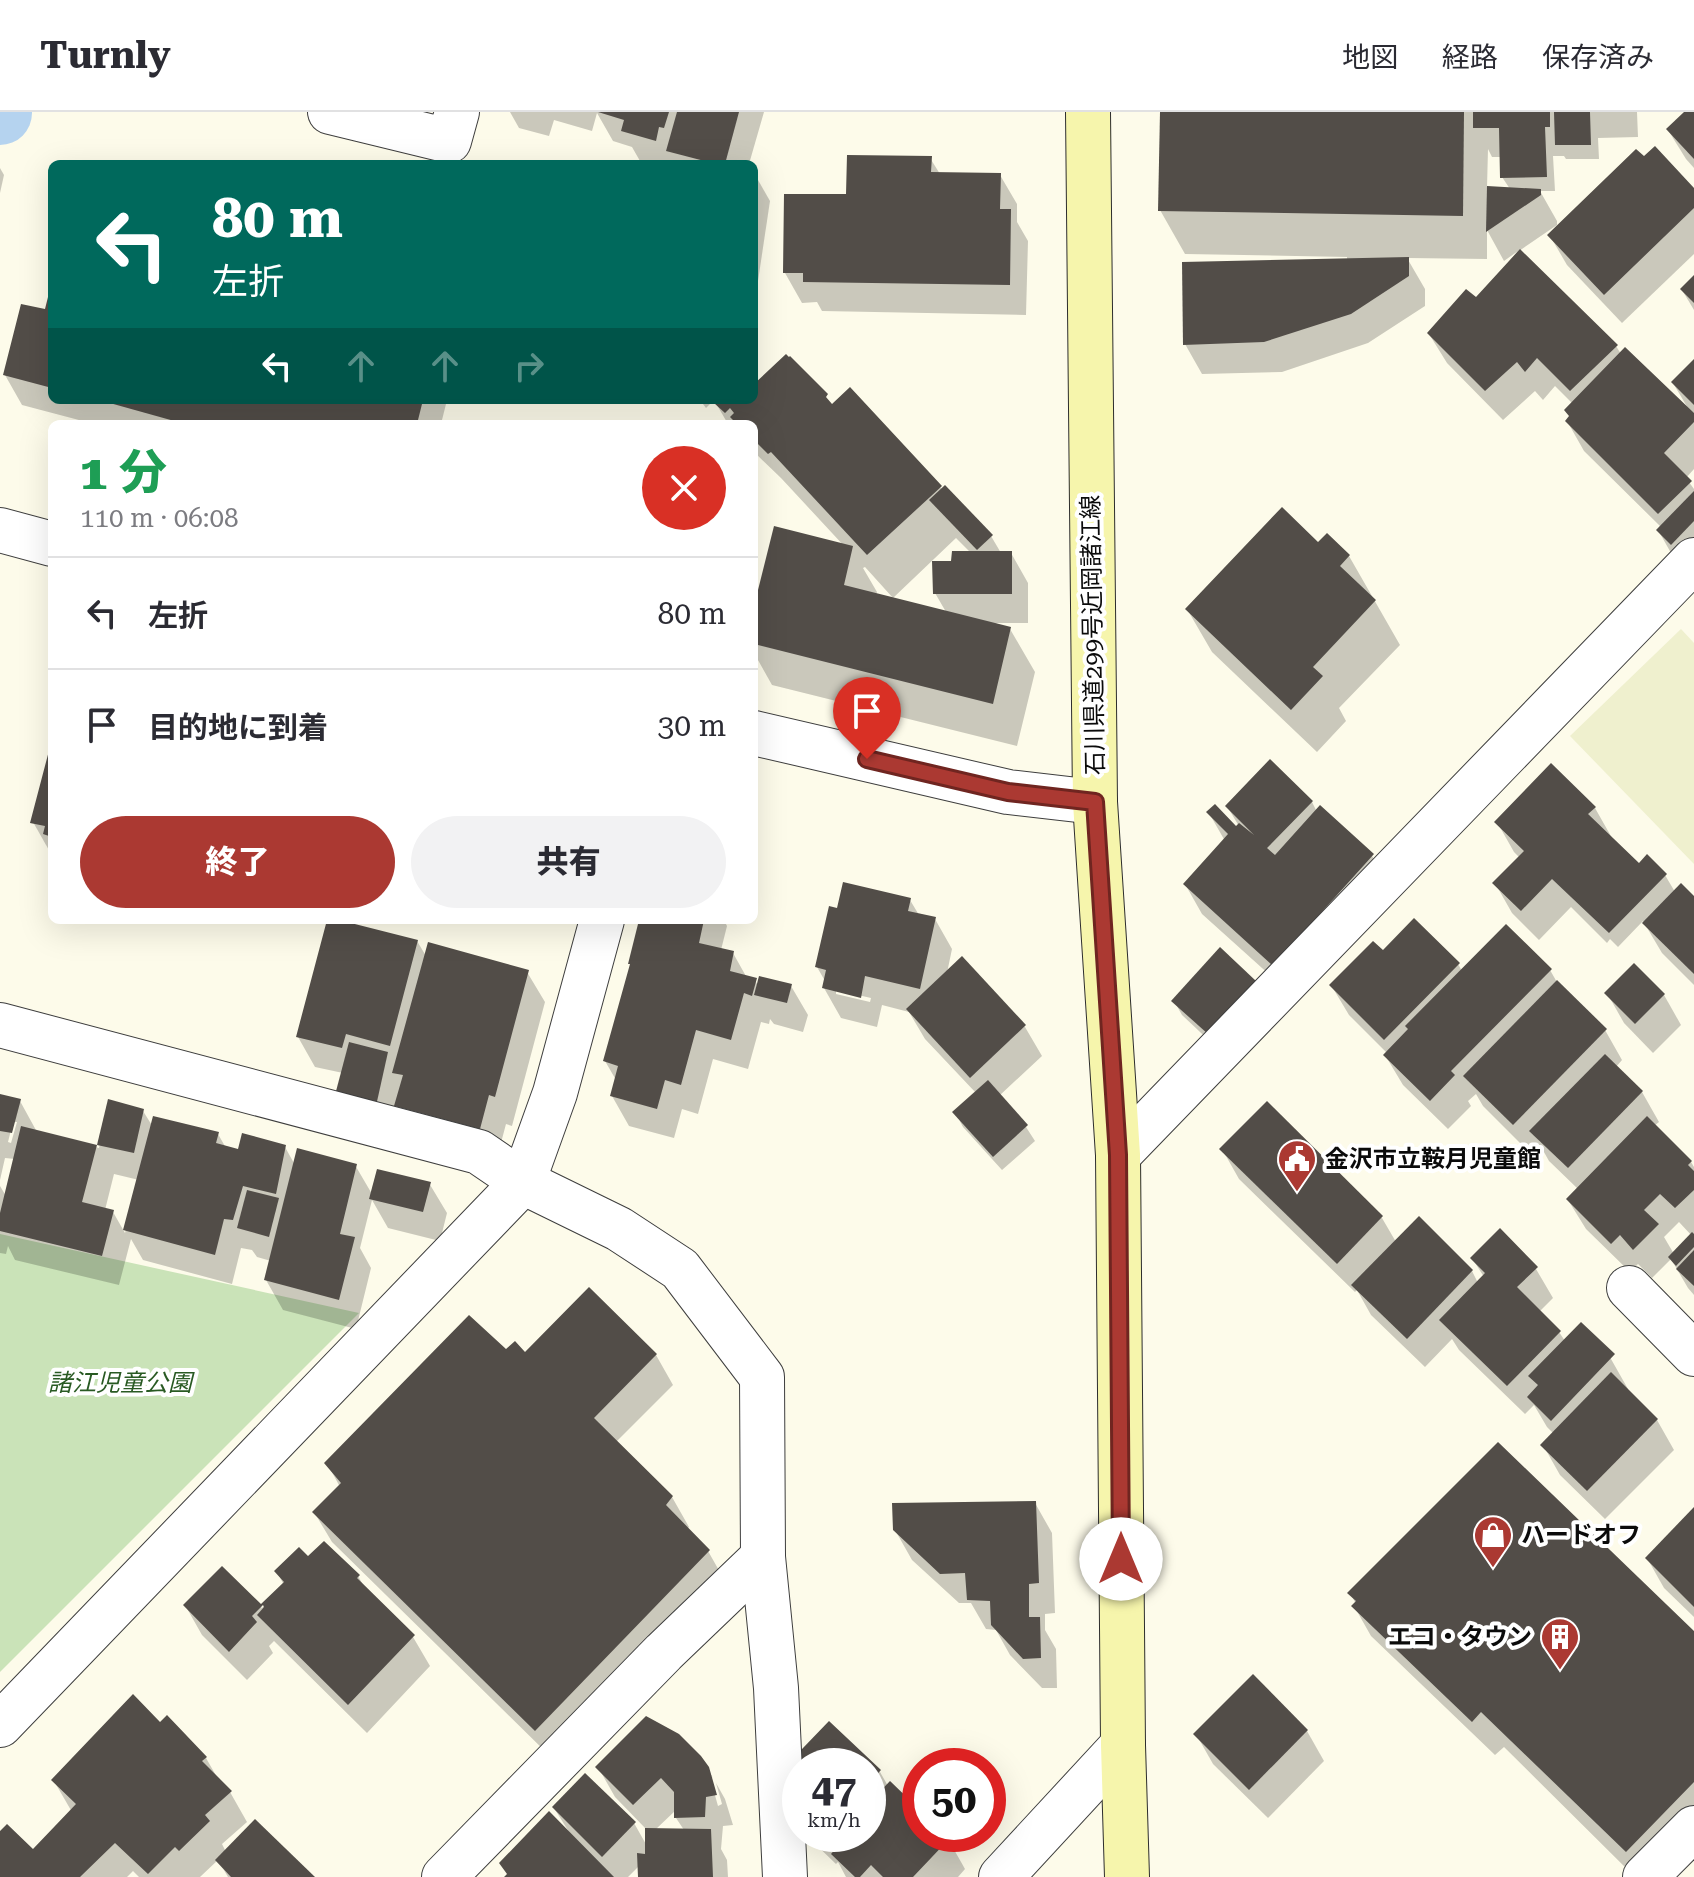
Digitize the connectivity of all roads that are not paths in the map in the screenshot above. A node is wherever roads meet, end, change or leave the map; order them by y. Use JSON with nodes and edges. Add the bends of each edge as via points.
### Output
{"nodes":[{"id":1,"x":330,"y":112,"type":"edge"},
{"id":2,"x":457,"y":112,"type":"edge"},
{"id":3,"x":1088,"y":112,"type":"edge"},
{"id":4,"x":0,"y":530,"type":"edge"},
{"id":5,"x":48,"y":543,"type":"edge"},
{"id":6,"x":1694,"y":560,"type":"edge"},
{"id":7,"x":758,"y":734,"type":"edge"},
{"id":8,"x":1095,"y":802,"type":"junction"},
{"id":9,"x":601,"y":924,"type":"edge"},
{"id":10,"x":0,"y":1025,"type":"edge"},
{"id":11,"x":1118,"y":1155,"type":"junction"},
{"id":12,"x":523,"y":1182,"type":"junction"},
{"id":13,"x":1629,"y":1288,"type":"dead end"},
{"id":14,"x":1694,"y":1354,"type":"edge"},
{"id":15,"x":763,"y":1557,"type":"junction"},
{"id":16,"x":0,"y":1725,"type":"edge"},
{"id":17,"x":1123,"y":1745,"type":"junction"},
{"id":18,"x":1694,"y":1828,"type":"edge"},
{"id":19,"x":444,"y":1877,"type":"edge"},
{"id":20,"x":785,"y":1877,"type":"edge"},
{"id":21,"x":1001,"y":1877,"type":"edge"},
{"id":22,"x":1127,"y":1877,"type":"edge"},
{"id":23,"x":1645,"y":1877,"type":"edge"}],
"edges":[{"from":1,"to":2,"type":"street","via":[[449,141]]},
{"from":3,"to":8,"type":"main road","name":"石川県道299号近岡諸江線"},
{"from":4,"to":5,"type":"street"},
{"from":6,"to":11,"type":"street"},
{"from":7,"to":8,"type":"street","via":[[1008,792]]},
{"from":8,"to":11,"type":"main road","name":"石川県道299号近岡諸江線"},
{"from":9,"to":12,"type":"street","via":[[555,1093]]},
{"from":10,"to":12,"type":"street","via":[[479,1152]]},
{"from":11,"to":17,"type":"main road","name":"石川県道299号近岡諸江線"},
{"from":12,"to":15,"type":"street","via":[[619,1229],[680,1269],[762,1377]]},
{"from":12,"to":16,"type":"street"},
{"from":13,"to":14,"type":"street"},
{"from":15,"to":19,"type":"street"},
{"from":15,"to":20,"type":"street"},
{"from":17,"to":21,"type":"street"},
{"from":17,"to":22,"type":"main road","name":"石川県道299号近岡諸江線"},
{"from":18,"to":23,"type":"street"}]}
